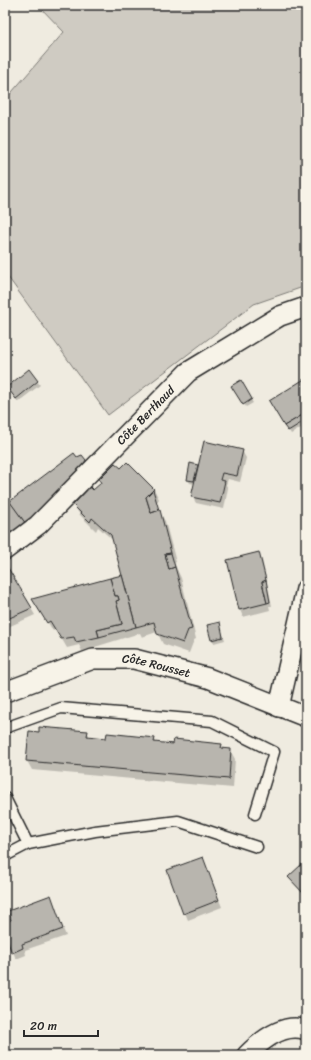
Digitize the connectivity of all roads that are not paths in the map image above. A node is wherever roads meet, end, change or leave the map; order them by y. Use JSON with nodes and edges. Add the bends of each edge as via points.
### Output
{"nodes":[{"id":1,"x":306,"y":307,"type":"edge"},
{"id":2,"x":5,"y":550,"type":"edge"},
{"id":3,"x":306,"y":589,"type":"edge"},
{"id":4,"x":5,"y":692,"type":"edge"},
{"id":5,"x":279,"y":707,"type":"junction"},
{"id":6,"x":306,"y":718,"type":"edge"},
{"id":7,"x":5,"y":728,"type":"edge"},
{"id":8,"x":5,"y":798,"type":"edge"},
{"id":9,"x":255,"y":814,"type":"dead end"},
{"id":10,"x":28,"y":844,"type":"junction"},
{"id":11,"x":257,"y":847,"type":"dead end"},
{"id":12,"x":5,"y":856,"type":"edge"},
{"id":13,"x":306,"y":1030,"type":"edge"},
{"id":14,"x":247,"y":1055,"type":"edge"}],
"edges":[{"from":1,"to":2,"type":"street","name":"Côte Berthaud","via":[[280,316],[188,372],[38,525]]},
{"from":3,"to":5,"type":"street"},
{"from":4,"to":5,"type":"street","name":"Côte Rousset","via":[[93,659],[134,659],[208,678]]},
{"from":5,"to":6,"type":"street","name":"Côte Rousset"},
{"from":7,"to":9,"type":"lane","via":[[62,708],[212,721],[274,752]]},
{"from":8,"to":10,"type":"lane"},
{"from":10,"to":11,"type":"lane","via":[[94,831],[178,821]]},
{"from":10,"to":12,"type":"lane"},
{"from":13,"to":14,"type":"street","via":[[300,1028],[275,1032]]}]}
